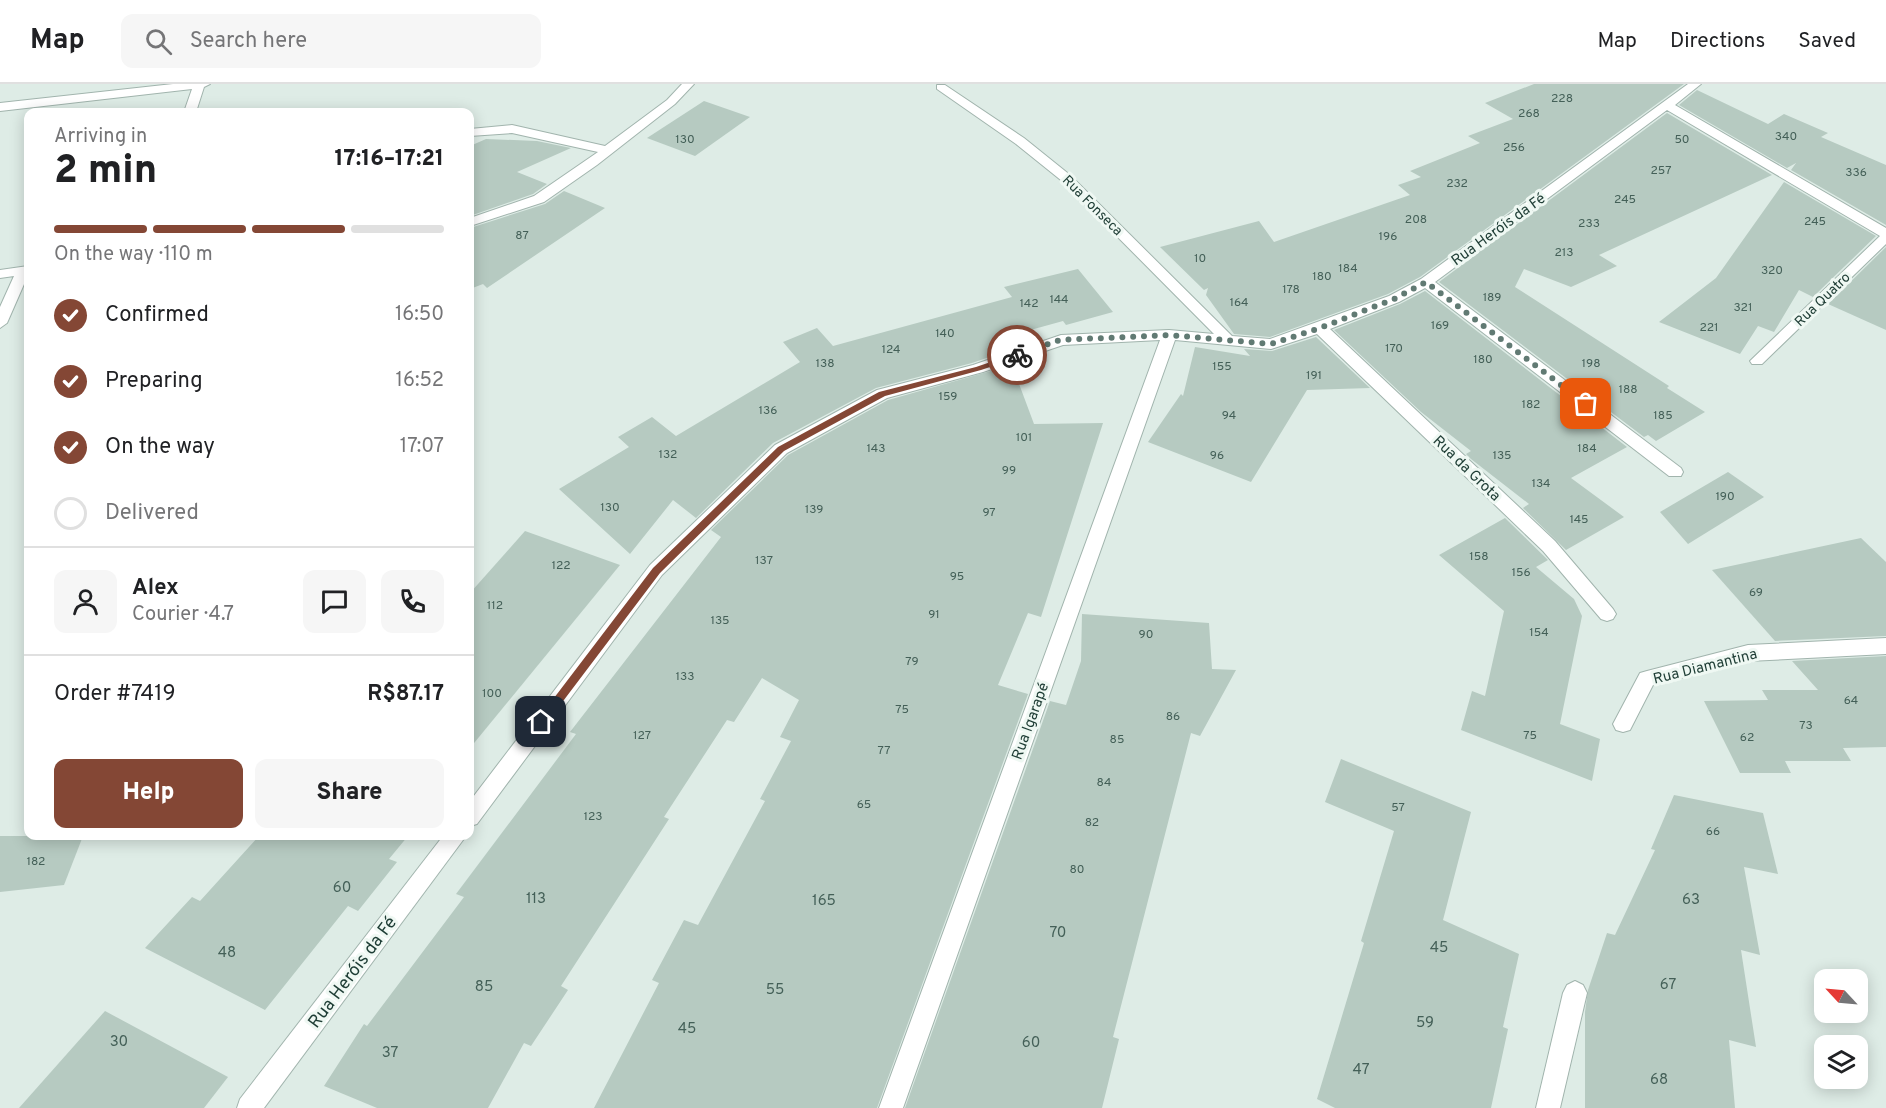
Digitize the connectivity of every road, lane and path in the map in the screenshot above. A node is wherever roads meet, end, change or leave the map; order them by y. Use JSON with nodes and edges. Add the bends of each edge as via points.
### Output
{"nodes":[{"id":1,"x":688,"y":84,"type":"edge"},
{"id":2,"x":1695,"y":84,"type":"edge"},
{"id":3,"x":200,"y":85,"type":"edge"},
{"id":4,"x":941,"y":87,"type":"dead end"},
{"id":5,"x":1667,"y":105,"type":"junction"},
{"id":6,"x":0,"y":107,"type":"edge"},
{"id":7,"x":191,"y":108,"type":"edge"},
{"id":8,"x":474,"y":132,"type":"edge"},
{"id":9,"x":607,"y":150,"type":"junction"},
{"id":10,"x":474,"y":221,"type":"edge"},
{"id":11,"x":1886,"y":235,"type":"edge"},
{"id":12,"x":24,"y":270,"type":"edge"},
{"id":13,"x":0,"y":274,"type":"edge"},
{"id":14,"x":24,"y":274,"type":"edge"},
{"id":15,"x":1426,"y":282,"type":"junction"},
{"id":16,"x":0,"y":323,"type":"edge"},
{"id":17,"x":1320,"y":328,"type":"junction"},
{"id":18,"x":1169,"y":335,"type":"junction"},
{"id":19,"x":1229,"y":341,"type":"junction"},
{"id":20,"x":1758,"y":360,"type":"dead end"},
{"id":21,"x":1675,"y":472,"type":"dead end"},
{"id":22,"x":1607,"y":614,"type":"dead end"},
{"id":23,"x":1886,"y":646,"type":"edge"},
{"id":24,"x":1623,"y":724,"type":"dead end"},
{"id":25,"x":474,"y":812,"type":"edge"},
{"id":26,"x":452,"y":840,"type":"edge"},
{"id":27,"x":1575,"y":993,"type":"dead end"},
{"id":28,"x":249,"y":1108,"type":"edge"},
{"id":29,"x":891,"y":1108,"type":"edge"},
{"id":30,"x":1548,"y":1108,"type":"edge"}],
"edges":[{"from":1,"to":9,"type":"street","via":[[671,102]]},
{"from":2,"to":5,"type":"street","name":"Rua Heróis da Fé"},
{"from":3,"to":6,"type":"street"},
{"from":3,"to":7,"type":"street"},
{"from":4,"to":19,"type":"street","name":"Rua Fonseca","via":[[1066,178]]},
{"from":5,"to":11,"type":"street"},
{"from":5,"to":15,"type":"street","name":"Rua Heróis da Fé"},
{"from":8,"to":9,"type":"street","via":[[512,129]]},
{"from":9,"to":10,"type":"street","via":[[539,200]]},
{"from":11,"to":20,"type":"street","name":"Rua Quatro"},
{"from":12,"to":13,"type":"street"},
{"from":14,"to":16,"type":"street"},
{"from":15,"to":17,"type":"street","name":"Rua Heróis da Fé"},
{"from":15,"to":21,"type":"street"},
{"from":17,"to":19,"type":"street","name":"Rua Heróis da Fé","via":[[1271,344]]},
{"from":17,"to":22,"type":"street","name":"Rua da Grota","via":[[1549,546]]},
{"from":18,"to":19,"type":"street","name":"Rua Heróis da Fé"},
{"from":18,"to":25,"type":"street","name":"Rua Heróis da Fé","via":[[1060,340],[978,369],[882,394],[781,449],[656,570]]},
{"from":18,"to":29,"type":"street","name":"Rua Igarapé"},
{"from":23,"to":24,"type":"street","name":"Rua Diamantina","via":[[1748,653],[1647,679]]},
{"from":26,"to":28,"type":"street","name":"Rua Heróis da Fé"},
{"from":27,"to":30,"type":"street"}]}
